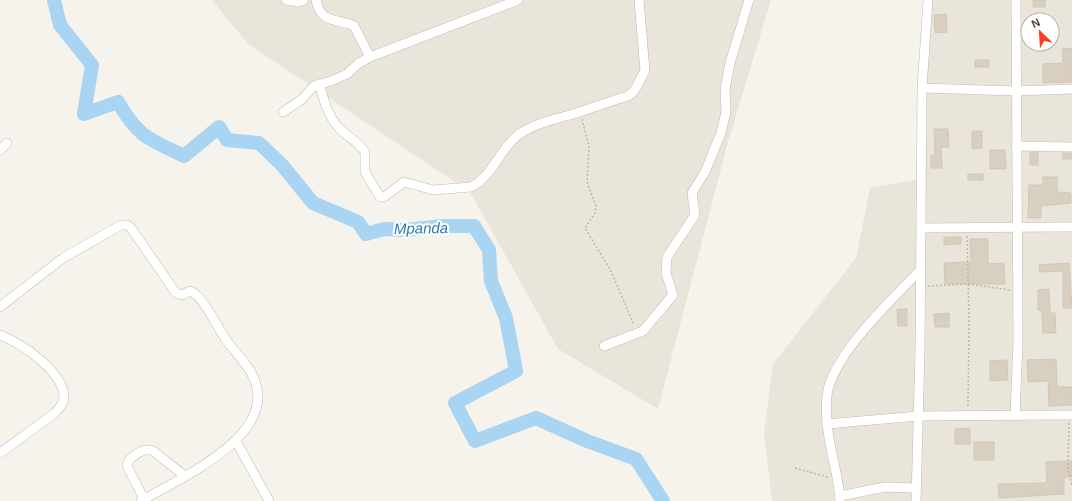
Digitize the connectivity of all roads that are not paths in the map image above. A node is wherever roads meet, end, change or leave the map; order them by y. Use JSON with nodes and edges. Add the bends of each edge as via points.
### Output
{"nodes":[{"id":1,"x":286,"y":0,"type":"edge"},
{"id":2,"x":304,"y":0,"type":"edge"},
{"id":3,"x":316,"y":0,"type":"edge"},
{"id":4,"x":518,"y":0,"type":"edge"},
{"id":5,"x":639,"y":0,"type":"edge"},
{"id":6,"x":749,"y":0,"type":"edge"},
{"id":7,"x":928,"y":0,"type":"edge"},
{"id":8,"x":1016,"y":0,"type":"edge"},
{"id":9,"x":370,"y":57,"type":"junction"},
{"id":10,"x":319,"y":84,"type":"junction"},
{"id":11,"x":922,"y":88,"type":"junction"},
{"id":12,"x":1072,"y":89,"type":"edge"},
{"id":13,"x":1016,"y":91,"type":"junction"},
{"id":14,"x":284,"y":112,"type":"dead end"},
{"id":15,"x":7,"y":143,"type":"dead end"},
{"id":16,"x":1016,"y":146,"type":"junction"},
{"id":17,"x":1072,"y":147,"type":"edge"},
{"id":18,"x":0,"y":150,"type":"edge"},
{"id":19,"x":1072,"y":227,"type":"edge"},
{"id":20,"x":922,"y":228,"type":"junction"},
{"id":21,"x":1017,"y":228,"type":"junction"},
{"id":22,"x":921,"y":269,"type":"junction"},
{"id":23,"x":0,"y":307,"type":"edge"},
{"id":24,"x":0,"y":335,"type":"edge"},
{"id":25,"x":604,"y":346,"type":"dead end"},
{"id":26,"x":1071,"y":415,"type":"edge"},
{"id":27,"x":918,"y":416,"type":"junction"},
{"id":28,"x":1015,"y":416,"type":"junction"},
{"id":29,"x":827,"y":424,"type":"junction"},
{"id":30,"x":236,"y":441,"type":"junction"},
{"id":31,"x":0,"y":453,"type":"edge"},
{"id":32,"x":185,"y":476,"type":"junction"},
{"id":33,"x":916,"y":488,"type":"junction"},
{"id":34,"x":840,"y":499,"type":"edge"},
{"id":35,"x":143,"y":500,"type":"edge"},
{"id":36,"x":269,"y":501,"type":"edge"},
{"id":37,"x":916,"y":501,"type":"edge"}],
"edges":[{"from":1,"to":2,"type":"street"},
{"from":3,"to":9,"type":"street","via":[[323,17],[354,26]]},
{"from":4,"to":9,"type":"street"},
{"from":5,"to":10,"type":"street","via":[[645,71],[634,91],[628,96],[537,125],[519,134],[487,173],[471,187],[433,190],[404,182],[380,197],[365,172],[366,152],[340,129],[326,108]]},
{"from":6,"to":25,"type":"street","via":[[730,62],[725,89],[726,112],[721,134],[692,193],[695,215],[667,257],[666,273],[673,295],[650,325],[639,334]]},
{"from":7,"to":11,"type":"street"},
{"from":8,"to":13,"type":"street"},
{"from":9,"to":10,"type":"street","via":[[347,74]]},
{"from":10,"to":14,"type":"street"},
{"from":11,"to":13,"type":"street"},
{"from":11,"to":20,"type":"street"},
{"from":12,"to":13,"type":"street"},
{"from":13,"to":16,"type":"street"},
{"from":15,"to":18,"type":"street"},
{"from":16,"to":17,"type":"street"},
{"from":16,"to":21,"type":"street"},
{"from":19,"to":21,"type":"street"},
{"from":20,"to":21,"type":"street"},
{"from":20,"to":22,"type":"street"},
{"from":21,"to":28,"type":"street","via":[[1018,341]]},
{"from":22,"to":27,"type":"street"},
{"from":22,"to":29,"type":"street","via":[[874,320],[833,375],[826,403]]},
{"from":23,"to":30,"type":"street","via":[[63,258],[115,228],[127,225],[145,245],[176,293],[182,295],[190,291],[198,295],[216,327],[250,371],[258,392],[257,407],[252,419]]},
{"from":24,"to":31,"type":"street","via":[[22,345],[51,371],[58,380],[64,398],[55,413]]},
{"from":26,"to":28,"type":"street"},
{"from":27,"to":28,"type":"street"},
{"from":27,"to":29,"type":"street"},
{"from":27,"to":33,"type":"street"},
{"from":29,"to":34,"type":"street"},
{"from":30,"to":32,"type":"street"},
{"from":30,"to":36,"type":"street"},
{"from":32,"to":35,"type":"street"},
{"from":32,"to":35,"type":"street","via":[[153,451],[148,449],[141,452],[129,460],[127,466]]},
{"from":33,"to":34,"type":"street","via":[[885,487]]},
{"from":33,"to":37,"type":"street"}]}
